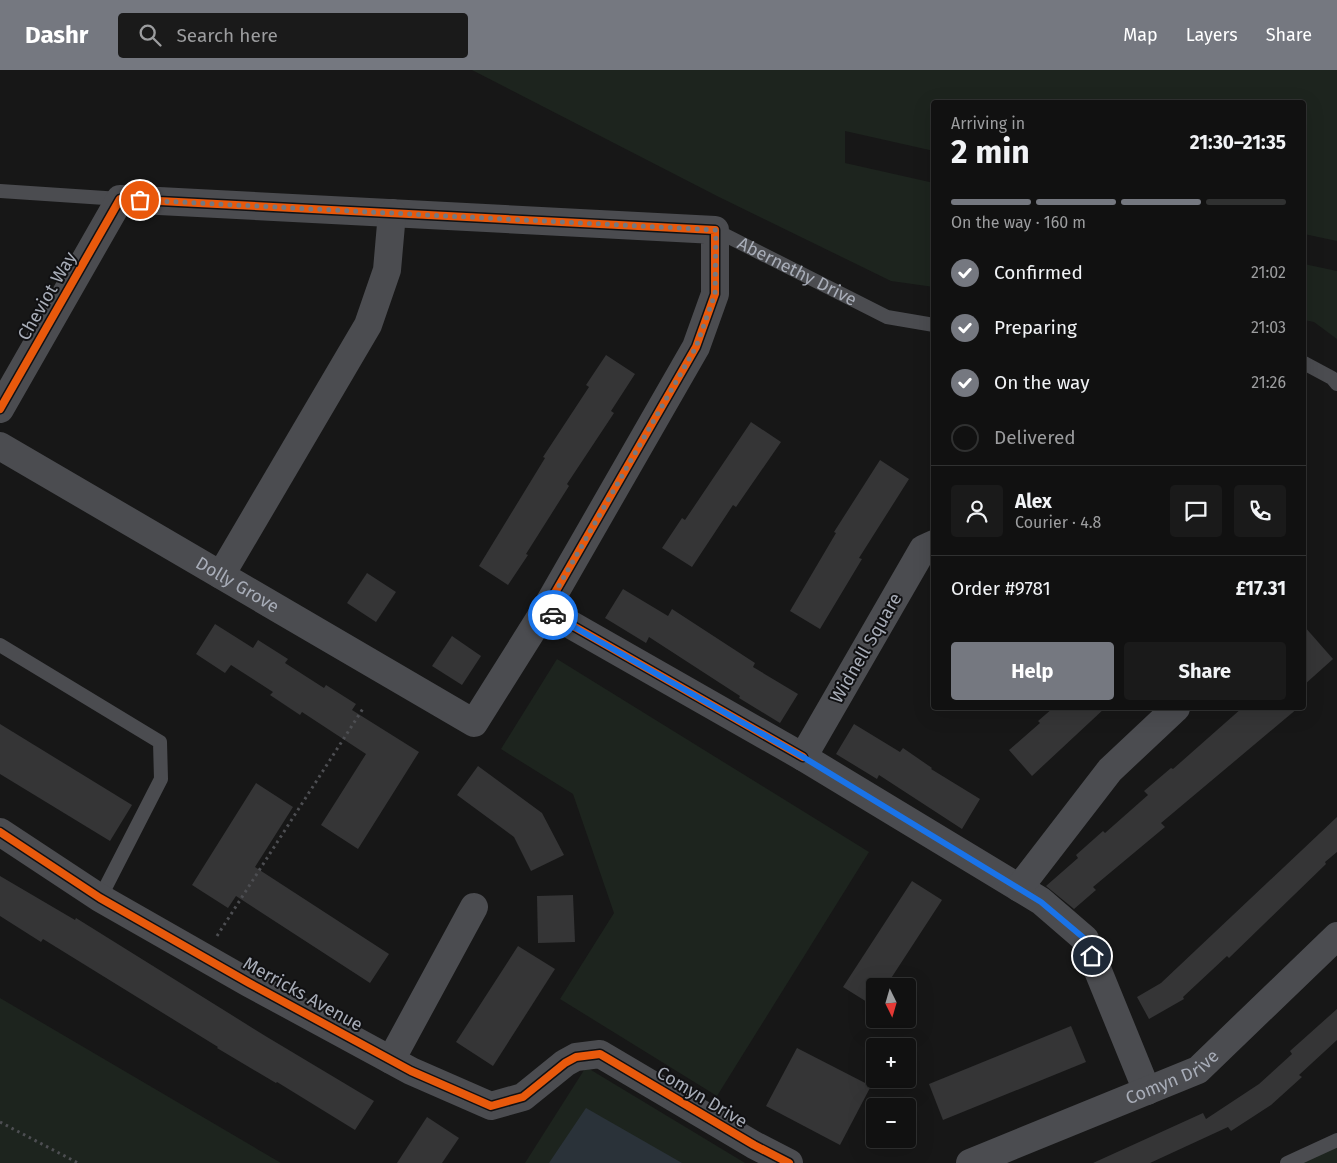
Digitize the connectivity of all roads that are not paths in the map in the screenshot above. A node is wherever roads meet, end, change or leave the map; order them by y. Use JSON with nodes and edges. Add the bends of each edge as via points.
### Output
{"nodes":[{"id":1,"x":0,"y":191,"type":"edge"},
{"id":2,"x":120,"y":199,"type":"junction"},
{"id":3,"x":392,"y":213,"type":"junction"},
{"id":4,"x":716,"y":230,"type":"junction"},
{"id":5,"x":931,"y":324,"type":"edge"},
{"id":6,"x":1306,"y":364,"type":"edge"},
{"id":7,"x":1337,"y":384,"type":"edge"},
{"id":8,"x":0,"y":409,"type":"edge"},
{"id":9,"x":0,"y":446,"type":"edge"},
{"id":10,"x":931,"y":545,"type":"edge"},
{"id":11,"x":221,"y":575,"type":"junction"},
{"id":12,"x":545,"y":610,"type":"junction"},
{"id":13,"x":0,"y":645,"type":"edge"},
{"id":14,"x":1174,"y":710,"type":"edge"},
{"id":15,"x":803,"y":757,"type":"junction"},
{"id":16,"x":0,"y":832,"type":"edge"},
{"id":17,"x":1018,"y":888,"type":"junction"},
{"id":18,"x":100,"y":898,"type":"junction"},
{"id":19,"x":474,"y":906,"type":"dead end"},
{"id":20,"x":1337,"y":936,"type":"edge"},
{"id":21,"x":600,"y":1054,"type":"joint"},
{"id":22,"x":390,"y":1060,"type":"junction"},
{"id":23,"x":1147,"y":1091,"type":"junction"},
{"id":24,"x":1337,"y":1140,"type":"edge"},
{"id":25,"x":789,"y":1163,"type":"edge"},
{"id":26,"x":970,"y":1163,"type":"edge"},
{"id":27,"x":1287,"y":1163,"type":"edge"}],
"edges":[{"from":1,"to":2,"type":"lane","name":"Abernethy Drive"},
{"from":2,"to":3,"type":"street","name":"Abernethy Drive"},
{"from":2,"to":8,"type":"street","name":"Cheviot Way"},
{"from":3,"to":4,"type":"street","name":"Abernethy Drive"},
{"from":3,"to":11,"type":"street","via":[[387,270],[368,325]]},
{"from":4,"to":5,"type":"lane","name":"Abernethy Drive","via":[[887,316]]},
{"from":4,"to":12,"type":"street","via":[[715,294],[696,347]]},
{"from":6,"to":7,"type":"lane"},
{"from":9,"to":11,"type":"street","name":"Dolly Grove"},
{"from":10,"to":15,"type":"street","name":"Widnell Square","via":[[923,549]]},
{"from":11,"to":12,"type":"street","name":"Dolly Grove","via":[[474,723]]},
{"from":12,"to":15,"type":"street"},
{"from":13,"to":18,"type":"lane","via":[[160,742],[161,779]]},
{"from":14,"to":17,"type":"street","via":[[1110,770]]},
{"from":15,"to":17,"type":"street"},
{"from":16,"to":18,"type":"street","name":"Merricks Avenue"},
{"from":17,"to":23,"type":"street","via":[[1041,902],[1085,939]]},
{"from":18,"to":22,"type":"street","name":"Merricks Avenue"},
{"from":19,"to":22,"type":"street"},
{"from":20,"to":23,"type":"street","name":"Comyn Drive","via":[[1198,1070]]},
{"from":21,"to":22,"type":"street","name":"Merricks Avenue","via":[[576,1057],[523,1097],[491,1106]]},
{"from":21,"to":25,"type":"street","name":"Comyn Drive"},
{"from":23,"to":26,"type":"street","name":"Comyn Drive"},
{"from":24,"to":27,"type":"lane"}]}
